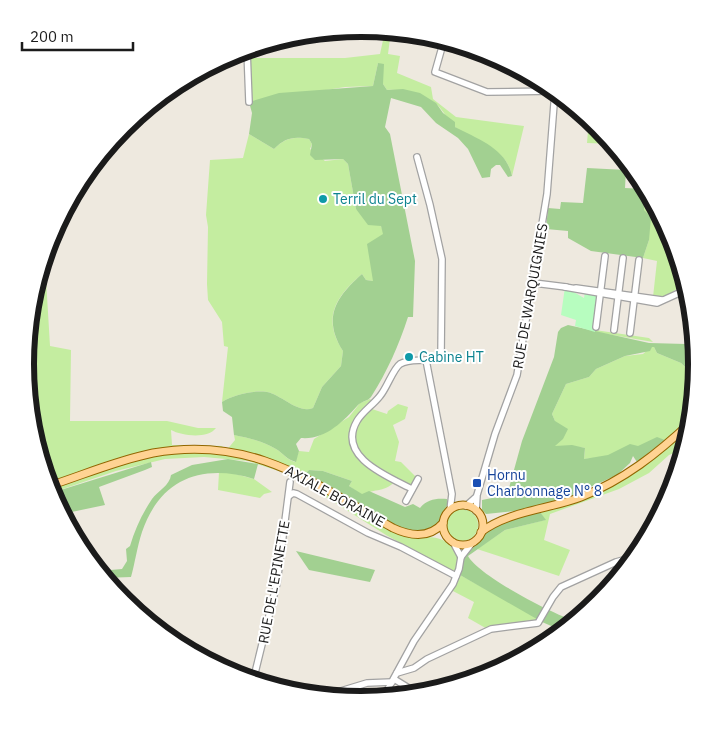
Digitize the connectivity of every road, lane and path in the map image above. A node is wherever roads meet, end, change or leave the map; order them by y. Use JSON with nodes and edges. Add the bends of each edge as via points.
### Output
{"nodes":[{"id":1,"x":442,"y":47,"type":"edge"},
{"id":2,"x":247,"y":58,"type":"edge"},
{"id":3,"x":542,"y":91,"type":"edge"},
{"id":4,"x":554,"y":101,"type":"edge"},
{"id":5,"x":249,"y":102,"type":"dead end"},
{"id":6,"x":417,"y":157,"type":"dead end"},
{"id":7,"x":605,"y":256,"type":"dead end"},
{"id":8,"x":623,"y":258,"type":"dead end"},
{"id":9,"x":640,"y":260,"type":"dead end"},
{"id":10,"x":534,"y":283,"type":"junction"},
{"id":11,"x":600,"y":292,"type":"junction"},
{"id":12,"x":680,"y":292,"type":"edge"},
{"id":13,"x":618,"y":295,"type":"junction"},
{"id":14,"x":635,"y":297,"type":"junction"},
{"id":15,"x":596,"y":327,"type":"dead end"},
{"id":16,"x":614,"y":330,"type":"dead end"},
{"id":17,"x":630,"y":333,"type":"dead end"},
{"id":18,"x":426,"y":360,"type":"junction"},
{"id":19,"x":681,"y":431,"type":"edge"},
{"id":20,"x":418,"y":479,"type":"dead end"},
{"id":21,"x":290,"y":482,"type":"dead end"},
{"id":22,"x":56,"y":483,"type":"edge"},
{"id":23,"x":412,"y":489,"type":"junction"},
{"id":24,"x":452,"y":494,"type":"junction"},
{"id":25,"x":477,"y":495,"type":"junction"},
{"id":26,"x":289,"y":496,"type":"junction"},
{"id":27,"x":406,"y":501,"type":"dead end"},
{"id":28,"x":464,"y":506,"type":"junction"},
{"id":29,"x":450,"y":510,"type":"junction"},
{"id":30,"x":476,"y":511,"type":"junction"},
{"id":31,"x":481,"y":519,"type":"junction"},
{"id":32,"x":443,"y":523,"type":"junction"},
{"id":33,"x":497,"y":523,"type":"junction"},
{"id":34,"x":481,"y":532,"type":"junction"},
{"id":35,"x":430,"y":533,"type":"junction"},
{"id":36,"x":446,"y":536,"type":"junction"},
{"id":37,"x":453,"y":542,"type":"junction"},
{"id":38,"x":472,"y":543,"type":"junction"},
{"id":39,"x":461,"y":556,"type":"junction"},
{"id":40,"x":624,"y":560,"type":"edge"},
{"id":41,"x":456,"y":576,"type":"junction"},
{"id":42,"x":255,"y":674,"type":"edge"},
{"id":43,"x":394,"y":678,"type":"junction"},
{"id":44,"x":409,"y":688,"type":"edge"},
{"id":45,"x":339,"y":691,"type":"edge"},
{"id":46,"x":387,"y":691,"type":"edge"}],
"edges":[{"from":1,"to":3,"type":"street","via":[[434,72],[487,92]]},
{"from":2,"to":5,"type":"street"},
{"from":4,"to":10,"type":"street","name":"RUE DE WARQUIGNIES","via":[[547,194]]},
{"from":6,"to":18,"type":"street","via":[[442,259],[442,350],[438,357]]},
{"from":7,"to":11,"type":"street"},
{"from":8,"to":13,"type":"street"},
{"from":9,"to":14,"type":"street"},
{"from":10,"to":11,"type":"street"},
{"from":10,"to":25,"type":"street","name":"RUE DE WARQUIGNIES","via":[[517,375]]},
{"from":11,"to":13,"type":"street"},
{"from":11,"to":15,"type":"street"},
{"from":12,"to":14,"type":"street","via":[[658,301]]},
{"from":13,"to":14,"type":"street"},
{"from":13,"to":16,"type":"street"},
{"from":14,"to":17,"type":"street"},
{"from":18,"to":23,"type":"street","via":[[402,363],[397,367],[389,385],[361,415],[353,430],[354,444],[362,459]]},
{"from":18,"to":24,"type":"street"},
{"from":19,"to":33,"type":"main road","via":[[651,458],[609,484],[580,497]]},
{"from":20,"to":23,"type":"street"},
{"from":21,"to":26,"type":"street","name":"RUE DE L'EPINETTE"},
{"from":22,"to":35,"type":"main road","name":"AXIALE BORAINE","via":[[152,454],[190,449],[226,451],[252,456],[294,471],[400,532],[412,535]]},
{"from":23,"to":27,"type":"street"},
{"from":24,"to":28,"type":"street"},
{"from":24,"to":29,"type":"street"},
{"from":25,"to":28,"type":"street","via":[[473,502]]},
{"from":25,"to":30,"type":"street","name":"RUE DE WARQUIGNIES"},
{"from":26,"to":41,"type":"street","via":[[297,494]]},
{"from":26,"to":42,"type":"street","name":"RUE DE L'EPINETTE","via":[[277,583]]},
{"from":28,"to":29,"type":"main road"},
{"from":28,"to":30,"type":"main road"},
{"from":29,"to":32,"type":"main road"},
{"from":30,"to":31,"type":"main road"},
{"from":31,"to":33,"type":"main road"},
{"from":31,"to":34,"type":"main road"},
{"from":32,"to":35,"type":"main road"},
{"from":32,"to":36,"type":"main road"},
{"from":33,"to":34,"type":"main road"},
{"from":34,"to":38,"type":"main road"},
{"from":35,"to":36,"type":"main road","name":"AXIALE BORAINE"},
{"from":36,"to":37,"type":"main road"},
{"from":37,"to":38,"type":"main road","via":[[459,545]]},
{"from":37,"to":39,"type":"street"},
{"from":38,"to":39,"type":"street"},
{"from":39,"to":41,"type":"street"},
{"from":40,"to":43,"type":"street","via":[[561,587],[538,623],[491,629]]},
{"from":41,"to":43,"type":"street"},
{"from":43,"to":44,"type":"street"},
{"from":43,"to":45,"type":"street"},
{"from":43,"to":46,"type":"street"}]}
